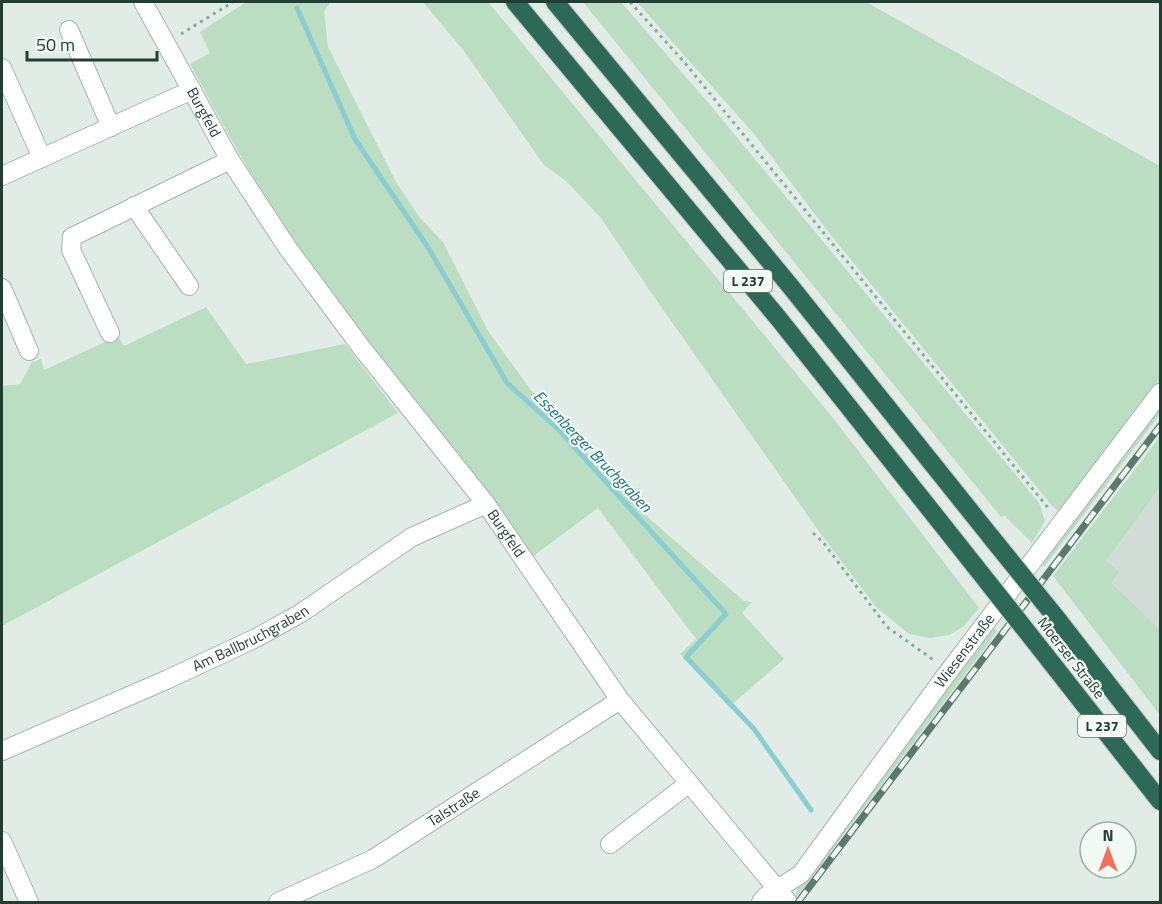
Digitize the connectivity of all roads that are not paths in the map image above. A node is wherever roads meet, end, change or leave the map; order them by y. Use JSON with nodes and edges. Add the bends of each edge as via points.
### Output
{"nodes":[{"id":1,"x":143,"y":2,"type":"edge"},
{"id":2,"x":515,"y":2,"type":"edge"},
{"id":3,"x":555,"y":2,"type":"edge"},
{"id":4,"x":69,"y":30,"type":"dead end"},
{"id":5,"x":2,"y":68,"type":"edge"},
{"id":6,"x":192,"y":90,"type":"junction"},
{"id":7,"x":111,"y":127,"type":"junction"},
{"id":8,"x":42,"y":158,"type":"junction"},
{"id":9,"x":230,"y":160,"type":"junction"},
{"id":10,"x":2,"y":176,"type":"edge"},
{"id":11,"x":134,"y":207,"type":"junction"},
{"id":12,"x":189,"y":286,"type":"dead end"},
{"id":13,"x":2,"y":288,"type":"edge"},
{"id":14,"x":110,"y":333,"type":"dead end"},
{"id":15,"x":29,"y":351,"type":"dead end"},
{"id":16,"x":1161,"y":393,"type":"edge"},
{"id":17,"x":486,"y":504,"type":"junction"},
{"id":18,"x":620,"y":700,"type":"junction"},
{"id":19,"x":2,"y":751,"type":"edge"},
{"id":20,"x":1161,"y":751,"type":"edge"},
{"id":21,"x":688,"y":784,"type":"junction"},
{"id":22,"x":1161,"y":801,"type":"edge"},
{"id":23,"x":2,"y":841,"type":"edge"},
{"id":24,"x":610,"y":844,"type":"dead end"},
{"id":25,"x":783,"y":896,"type":"edge"},
{"id":26,"x":310,"y":897,"type":"edge"},
{"id":27,"x":29,"y":903,"type":"edge"},
{"id":28,"x":278,"y":903,"type":"edge"},
{"id":29,"x":761,"y":903,"type":"edge"}],
"edges":[{"from":1,"to":6,"type":"street","name":"Burgfeld"},
{"from":2,"to":22,"type":"highway","name":"Moerser Straße","number":"L 237","bridge":true,"via":[[772,310]]},
{"from":3,"to":20,"type":"highway","name":"Moerser Straße","number":"L 237","bridge":true,"via":[[791,286]]},
{"from":4,"to":7,"type":"street"},
{"from":5,"to":8,"type":"street"},
{"from":6,"to":7,"type":"street"},
{"from":6,"to":9,"type":"street","name":"Burgfeld"},
{"from":7,"to":8,"type":"street"},
{"from":8,"to":10,"type":"street"},
{"from":9,"to":11,"type":"street"},
{"from":9,"to":17,"type":"street","name":"Burgfeld","via":[[293,256]]},
{"from":11,"to":12,"type":"street"},
{"from":11,"to":14,"type":"street","via":[[72,237],[70,250]]},
{"from":13,"to":15,"type":"street"},
{"from":16,"to":25,"type":"street","name":"Wiesenstraße"},
{"from":17,"to":18,"type":"street","name":"Burgfeld"},
{"from":17,"to":19,"type":"street","name":"Am Ballbruchgraben","via":[[412,537],[301,613],[256,638]]},
{"from":18,"to":21,"type":"street","name":"Burgfeld"},
{"from":18,"to":26,"type":"street","name":"Talstraße"},
{"from":21,"to":24,"type":"street"},
{"from":21,"to":25,"type":"street","name":"Burgfeld"},
{"from":23,"to":27,"type":"street"},
{"from":25,"to":29,"type":"street","name":"Wiesenstraße"},
{"from":26,"to":28,"type":"street","name":"Talstraße"}]}
